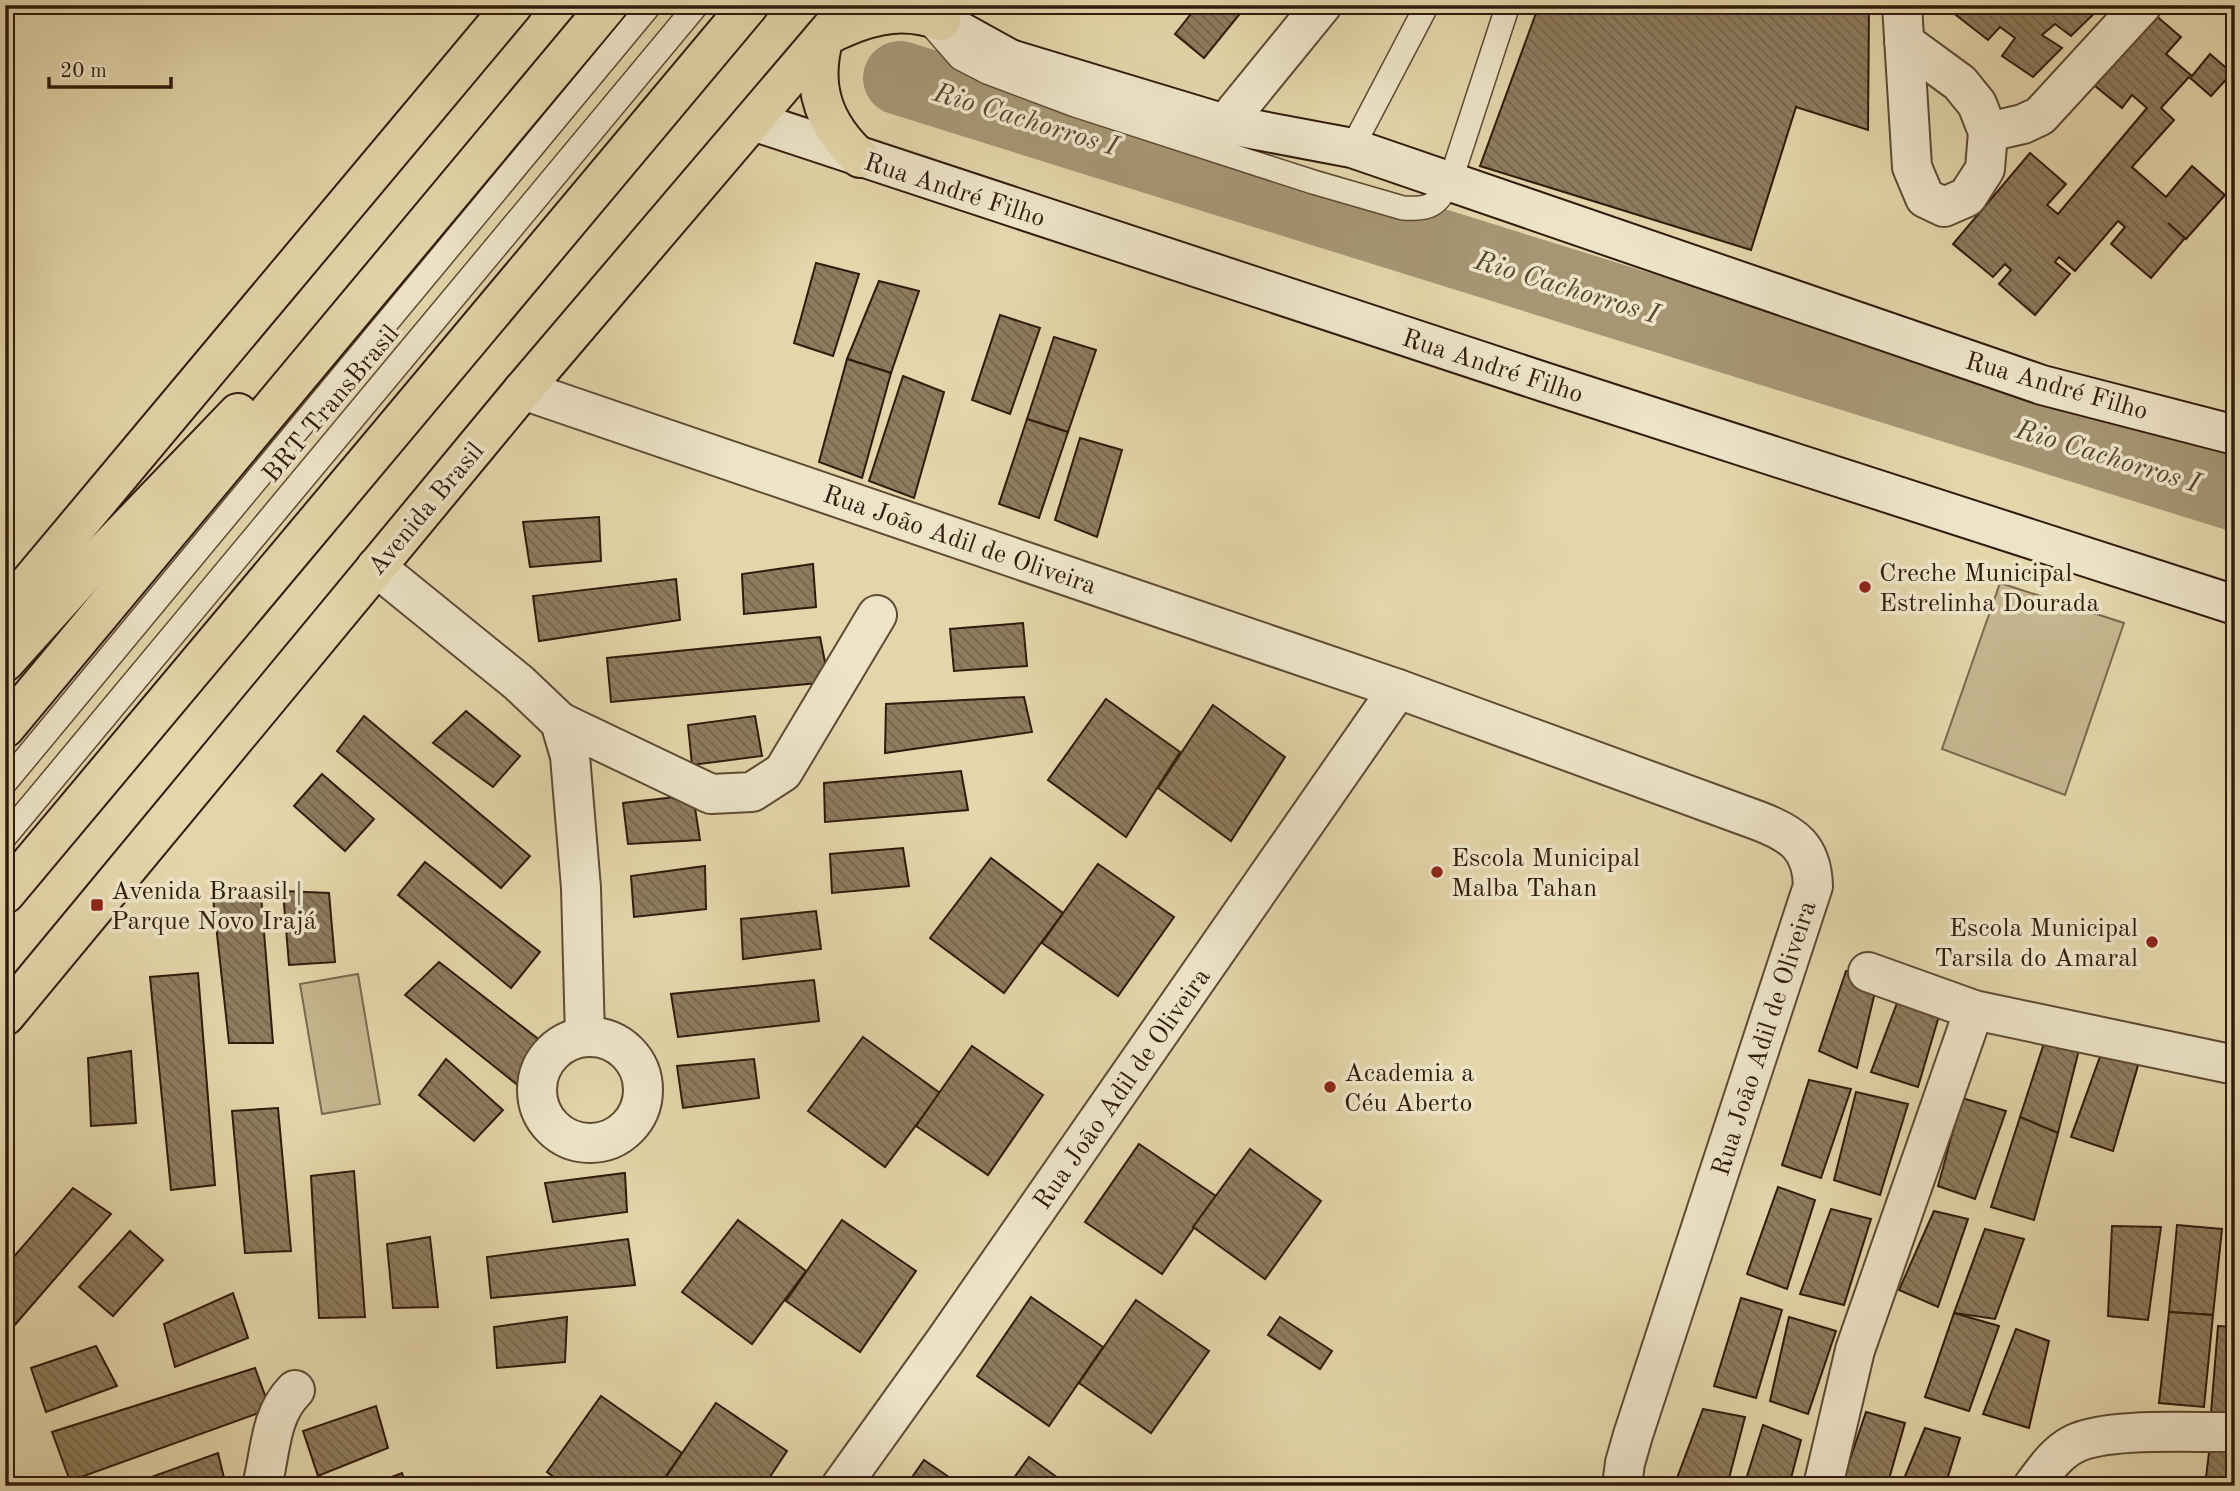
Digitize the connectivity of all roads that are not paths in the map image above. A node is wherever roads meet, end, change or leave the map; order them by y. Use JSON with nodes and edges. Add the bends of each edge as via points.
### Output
{"nodes":[{"id":1,"x":513,"y":5,"type":"edge"},
{"id":2,"x":608,"y":5,"type":"edge"},
{"id":3,"x":650,"y":5,"type":"edge"},
{"id":4,"x":697,"y":5,"type":"edge"},
{"id":5,"x":750,"y":5,"type":"edge"},
{"id":6,"x":851,"y":5,"type":"edge"},
{"id":7,"x":1322,"y":5,"type":"edge"},
{"id":8,"x":1427,"y":5,"type":"edge"},
{"id":9,"x":1508,"y":5,"type":"edge"},
{"id":10,"x":2142,"y":5,"type":"edge"},
{"id":11,"x":934,"y":14,"type":"edge"},
{"id":12,"x":1903,"y":23,"type":"edge"},
{"id":13,"x":824,"y":37,"type":"junction"},
{"id":14,"x":753,"y":121,"type":"junction"},
{"id":15,"x":1225,"y":124,"type":"junction"},
{"id":16,"x":1988,"y":132,"type":"junction"},
{"id":17,"x":1352,"y":148,"type":"junction"},
{"id":18,"x":860,"y":158,"type":"junction"},
{"id":19,"x":464,"y":180,"type":"junction"},
{"id":20,"x":1450,"y":182,"type":"junction"},
{"id":21,"x":523,"y":390,"type":"junction"},
{"id":22,"x":2235,"y":435,"type":"edge"},
{"id":23,"x":376,"y":567,"type":"junction"},
{"id":24,"x":2235,"y":605,"type":"edge"},
{"id":25,"x":5,"y":612,"type":"edge"},
{"id":26,"x":877,"y":615,"type":"dead end"},
{"id":27,"x":5,"y":662,"type":"edge"},
{"id":28,"x":1398,"y":689,"type":"junction"},
{"id":29,"x":560,"y":722,"type":"junction"},
{"id":30,"x":5,"y":729,"type":"edge"},
{"id":31,"x":5,"y":783,"type":"edge"},
{"id":32,"x":5,"y":837,"type":"edge"},
{"id":33,"x":5,"y":894,"type":"edge"},
{"id":34,"x":1868,"y":972,"type":"dead end"},
{"id":35,"x":1974,"y":1010,"type":"junction"},
{"id":36,"x":5,"y":1016,"type":"edge"},
{"id":37,"x":586,"y":1037,"type":"dead end"},
{"id":38,"x":2235,"y":1065,"type":"edge"},
{"id":39,"x":295,"y":1390,"type":"dead end"},
{"id":40,"x":2235,"y":1432,"type":"edge"},
{"id":41,"x":262,"y":1486,"type":"edge"},
{"id":42,"x":841,"y":1486,"type":"edge"},
{"id":43,"x":1622,"y":1486,"type":"edge"},
{"id":44,"x":1824,"y":1486,"type":"edge"},
{"id":45,"x":2033,"y":1486,"type":"edge"}],
"edges":[{"from":1,"to":25,"type":"highway"},
{"from":2,"to":19,"type":"highway"},
{"from":3,"to":31,"type":"lane","name":"BRT TransBrasil"},
{"from":4,"to":32,"type":"lane","name":"BRT TransBrasil"},
{"from":5,"to":33,"type":"highway"},
{"from":6,"to":13,"type":"highway","name":"Avenida Brasil"},
{"from":7,"to":15,"type":"street"},
{"from":8,"to":17,"type":"lane"},
{"from":9,"to":20,"type":"lane"},
{"from":10,"to":16,"type":"street","via":[[2039,116]]},
{"from":11,"to":13,"type":"highway","via":[[874,15]]},
{"from":11,"to":15,"type":"street","name":"Rua André Filho","via":[[1010,59]]},
{"from":11,"to":20,"type":"lane","via":[[960,58],[1074,105],[1403,208],[1430,207]]},
{"from":12,"to":16,"type":"street","via":[[1977,104]]},
{"from":12,"to":16,"type":"street","via":[[1912,167],[1925,198],[1944,207],[1968,197],[1984,169]]},
{"from":13,"to":14,"type":"highway","name":"Avenida Brasil"},
{"from":13,"to":18,"type":"highway","via":[[818,59],[821,99],[843,142]]},
{"from":14,"to":18,"type":"street","name":"Rua André Filho"},
{"from":14,"to":21,"type":"highway","name":"Avenida Brasil"},
{"from":15,"to":17,"type":"street","name":"Rua André Filho"},
{"from":17,"to":20,"type":"street","name":"Rua André Filho"},
{"from":18,"to":24,"type":"street","name":"Rua André Filho"},
{"from":19,"to":27,"type":"highway","via":[[95,562]]},
{"from":19,"to":30,"type":"highway"},
{"from":20,"to":22,"type":"street","name":"Rua André Filho","via":[[2042,385]]},
{"from":21,"to":23,"type":"highway","name":"Avenida Brasil"},
{"from":21,"to":28,"type":"street","name":"Rua João Adil de Oliveira"},
{"from":23,"to":29,"type":"street"},
{"from":23,"to":36,"type":"highway","name":"Avenida Brasil"},
{"from":26,"to":29,"type":"street","via":[[783,772],[752,792],[711,794]]},
{"from":28,"to":42,"type":"street","name":"Rua João Adil de Oliveira"},
{"from":28,"to":43,"type":"street","name":"Rua João Adil de Oliveira","via":[[1780,829],[1797,841],[1813,869],[1813,886],[1633,1435]]},
{"from":29,"to":37,"type":"street","via":[[570,756],[581,888]]},
{"from":34,"to":35,"type":"street"},
{"from":35,"to":38,"type":"street"},
{"from":35,"to":44,"type":"street","via":[[1855,1350]]},
{"from":39,"to":41,"type":"street","via":[[281,1408],[273,1430]]},
{"from":40,"to":45,"type":"street","via":[[2101,1435],[2074,1444],[2051,1461]]}]}
